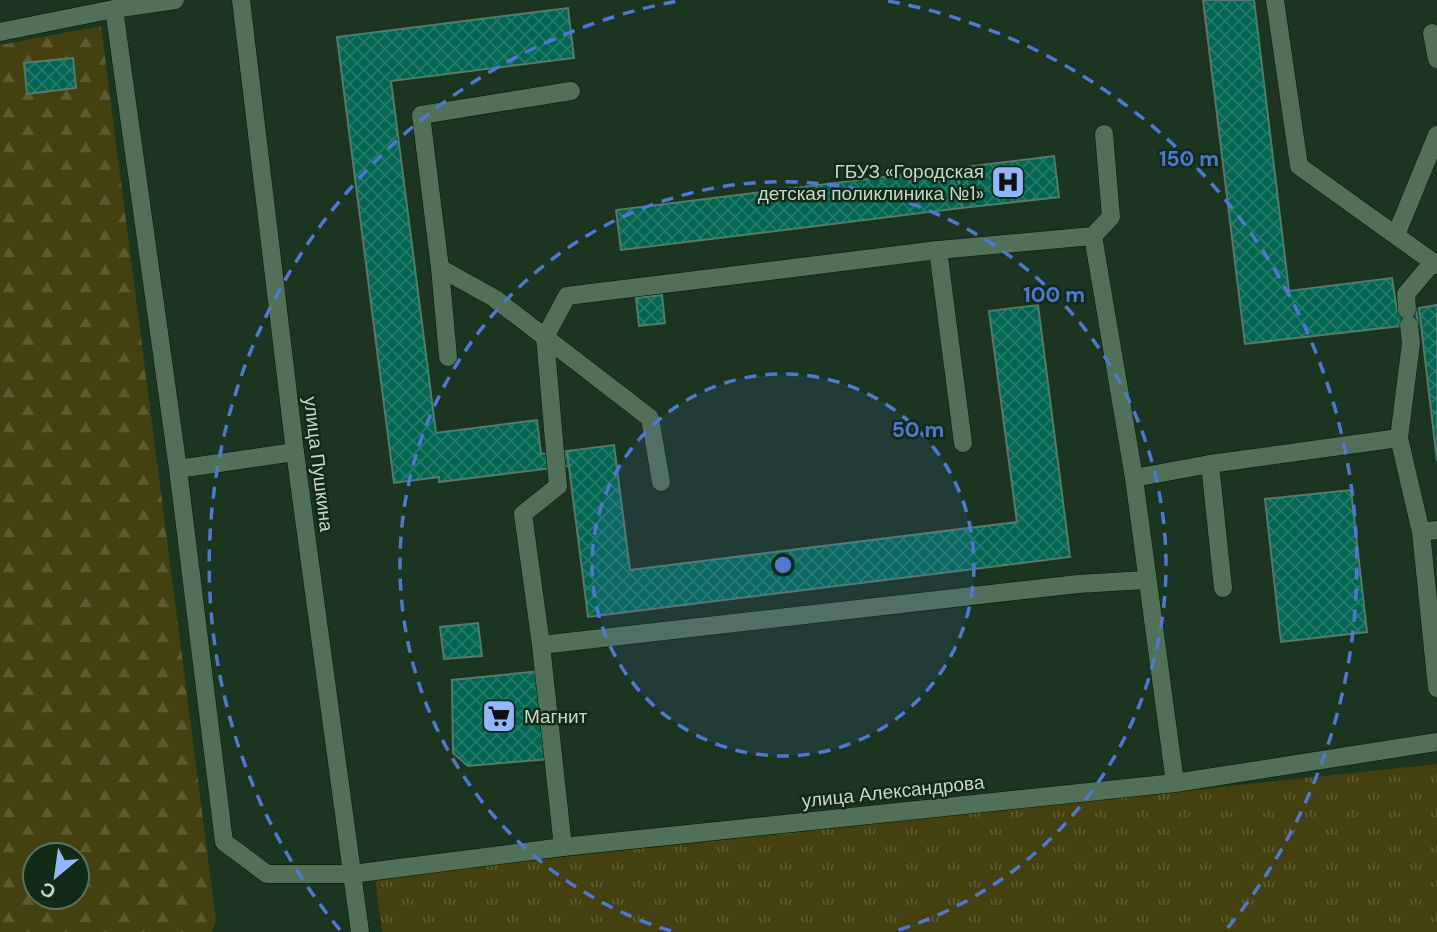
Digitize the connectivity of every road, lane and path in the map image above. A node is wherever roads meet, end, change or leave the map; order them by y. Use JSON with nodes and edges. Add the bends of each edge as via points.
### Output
{"nodes":[{"id":1,"x":175,"y":0,"type":"edge"},
{"id":2,"x":241,"y":0,"type":"edge"},
{"id":3,"x":1275,"y":0,"type":"edge"},
{"id":4,"x":114,"y":9,"type":"junction"},
{"id":5,"x":0,"y":32,"type":"edge"},
{"id":6,"x":1432,"y":33,"type":"dead end"},
{"id":7,"x":1437,"y":59,"type":"edge"},
{"id":8,"x":571,"y":91,"type":"dead end"},
{"id":9,"x":1104,"y":134,"type":"dead end"},
{"id":10,"x":1437,"y":135,"type":"edge"},
{"id":11,"x":1396,"y":235,"type":"junction"},
{"id":12,"x":1093,"y":236,"type":"junction"},
{"id":13,"x":938,"y":250,"type":"junction"},
{"id":14,"x":1435,"y":264,"type":"edge"},
{"id":15,"x":440,"y":268,"type":"junction"},
{"id":16,"x":545,"y":337,"type":"junction"},
{"id":17,"x":448,"y":357,"type":"dead end"},
{"id":18,"x":1399,"y":438,"type":"junction"},
{"id":19,"x":963,"y":443,"type":"dead end"},
{"id":20,"x":295,"y":452,"type":"junction"},
{"id":21,"x":1210,"y":464,"type":"junction"},
{"id":22,"x":178,"y":469,"type":"junction"},
{"id":23,"x":1134,"y":478,"type":"junction"},
{"id":24,"x":662,"y":482,"type":"dead end"},
{"id":25,"x":1429,"y":531,"type":"edge"},
{"id":26,"x":1146,"y":580,"type":"junction"},
{"id":27,"x":1223,"y":588,"type":"dead end"},
{"id":28,"x":541,"y":645,"type":"junction"},
{"id":29,"x":1437,"y":688,"type":"edge"},
{"id":30,"x":1437,"y":742,"type":"edge"},
{"id":31,"x":1175,"y":783,"type":"junction"},
{"id":32,"x":563,"y":847,"type":"junction"},
{"id":33,"x":352,"y":874,"type":"junction"},
{"id":34,"x":360,"y":932,"type":"edge"}],
"edges":[{"from":1,"to":4,"type":"street"},
{"from":2,"to":20,"type":"street","name":"улица Пушкина"},
{"from":3,"to":11,"type":"street","via":[[1299,166]]},
{"from":4,"to":5,"type":"street"},
{"from":4,"to":22,"type":"street","name":"улица Александрова"},
{"from":6,"to":7,"type":"street"},
{"from":8,"to":15,"type":"street","via":[[421,115]]},
{"from":9,"to":12,"type":"street","via":[[1111,217]]},
{"from":10,"to":11,"type":"street"},
{"from":11,"to":14,"type":"street"},
{"from":12,"to":13,"type":"street"},
{"from":12,"to":23,"type":"street"},
{"from":13,"to":16,"type":"street","via":[[567,296]]},
{"from":13,"to":19,"type":"street"},
{"from":14,"to":18,"type":"street","via":[[1406,294],[1411,343]]},
{"from":15,"to":16,"type":"street","via":[[494,298]]},
{"from":15,"to":17,"type":"street"},
{"from":16,"to":24,"type":"street","via":[[650,418]]},
{"from":16,"to":28,"type":"street","via":[[558,486],[523,514]]},
{"from":18,"to":21,"type":"street"},
{"from":18,"to":25,"type":"street"},
{"from":20,"to":22,"type":"street"},
{"from":20,"to":33,"type":"street","name":"улица Пушкина"},
{"from":21,"to":23,"type":"street"},
{"from":21,"to":27,"type":"street"},
{"from":22,"to":33,"type":"street","name":"улица Александрова","via":[[224,842],[267,874]]},
{"from":23,"to":26,"type":"street"},
{"from":25,"to":29,"type":"street"},
{"from":26,"to":28,"type":"street"},
{"from":26,"to":31,"type":"street"},
{"from":28,"to":32,"type":"street"},
{"from":30,"to":31,"type":"street","name":"улица Александрова"},
{"from":31,"to":32,"type":"street","name":"улица Александрова"},
{"from":32,"to":33,"type":"street","name":"улица Александрова"},
{"from":33,"to":34,"type":"street","name":"улица Пушкина"}]}
